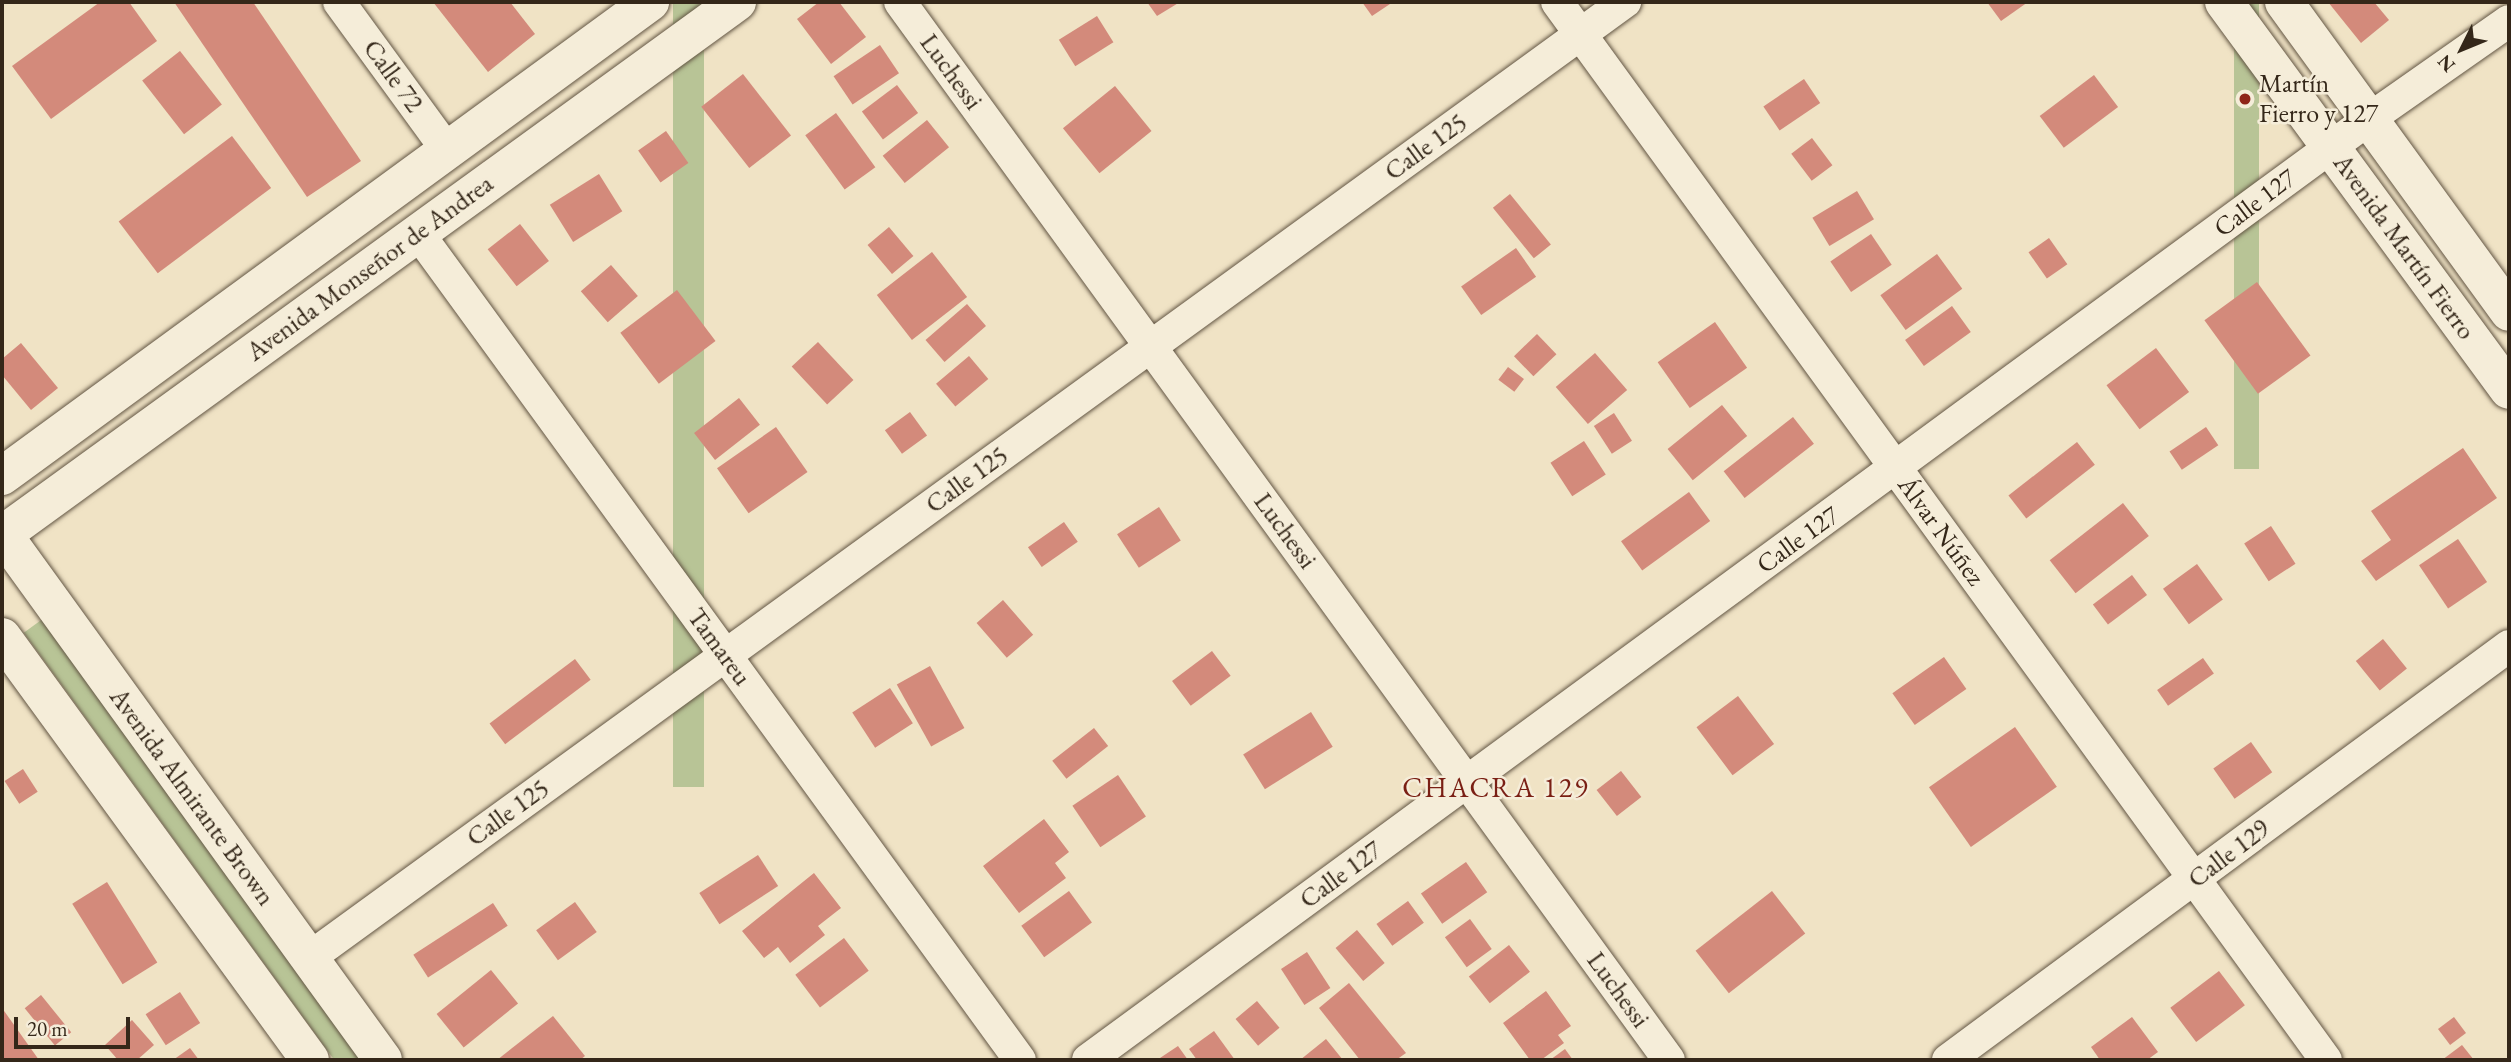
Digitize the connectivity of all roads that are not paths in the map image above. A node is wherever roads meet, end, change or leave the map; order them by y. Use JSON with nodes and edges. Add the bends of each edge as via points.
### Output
{"nodes":[{"id":1,"x":339,"y":2,"type":"edge"},
{"id":2,"x":650,"y":2,"type":"edge"},
{"id":3,"x":737,"y":2,"type":"edge"},
{"id":4,"x":900,"y":2,"type":"edge"},
{"id":5,"x":1557,"y":2,"type":"edge"},
{"id":6,"x":1625,"y":2,"type":"edge"},
{"id":7,"x":2224,"y":2,"type":"edge"},
{"id":8,"x":2284,"y":2,"type":"edge"},
{"id":9,"x":2509,"y":20,"type":"edge"},
{"id":10,"x":1581,"y":34,"type":"junction"},
{"id":11,"x":2369,"y":119,"type":"junction"},
{"id":12,"x":2331,"y":147,"type":"junction"},
{"id":13,"x":447,"y":150,"type":"junction"},
{"id":14,"x":418,"y":233,"type":"junction"},
{"id":15,"x":2509,"y":310,"type":"edge"},
{"id":16,"x":1150,"y":346,"type":"junction"},
{"id":17,"x":2509,"y":390,"type":"edge"},
{"id":18,"x":1896,"y":468,"type":"junction"},
{"id":19,"x":2,"y":476,"type":"edge"},
{"id":20,"x":2,"y":534,"type":"edge"},
{"id":21,"x":2,"y":637,"type":"edge"},
{"id":22,"x":2509,"y":646,"type":"edge"},
{"id":23,"x":725,"y":656,"type":"junction"},
{"id":24,"x":1468,"y":782,"type":"junction"},
{"id":25,"x":2195,"y":880,"type":"junction"},
{"id":26,"x":309,"y":958,"type":"junction"},
{"id":27,"x":310,"y":1060,"type":"edge"},
{"id":28,"x":383,"y":1060,"type":"edge"},
{"id":29,"x":1020,"y":1060,"type":"edge"},
{"id":30,"x":1088,"y":1060,"type":"edge"},
{"id":31,"x":1669,"y":1060,"type":"edge"},
{"id":32,"x":1948,"y":1060,"type":"edge"},
{"id":33,"x":2326,"y":1060,"type":"edge"}],
"edges":[{"from":1,"to":13,"type":"street","name":"Calle 72"},
{"from":2,"to":13,"type":"main road","name":"Avenida Monseñor de Andrea"},
{"from":3,"to":14,"type":"main road","name":"Avenida Monseñor de Andrea"},
{"from":4,"to":16,"type":"street","name":"Luchessi"},
{"from":5,"to":10,"type":"street","name":"Álvar Núñez"},
{"from":6,"to":10,"type":"street","name":"Calle 125"},
{"from":7,"to":12,"type":"main road","name":"Avenida Martín Fierro"},
{"from":8,"to":11,"type":"main road","name":"Avenida Martín Fierro"},
{"from":9,"to":11,"type":"street","name":"Calle 127"},
{"from":10,"to":16,"type":"street","name":"Calle 125"},
{"from":10,"to":18,"type":"street","name":"Álvar Núñez"},
{"from":11,"to":12,"type":"street","name":"Calle 127"},
{"from":11,"to":15,"type":"main road","name":"Avenida Martín Fierro"},
{"from":12,"to":17,"type":"main road","name":"Avenida Martín Fierro"},
{"from":12,"to":18,"type":"street","name":"Calle 127"},
{"from":13,"to":19,"type":"main road","name":"Avenida Monseñor de Andrea"},
{"from":14,"to":20,"type":"main road","name":"Avenida Monseñor de Andrea"},
{"from":14,"to":23,"type":"street","name":"Tamareu"},
{"from":16,"to":23,"type":"street","name":"Calle 125"},
{"from":16,"to":24,"type":"street","name":"Luchessi"},
{"from":18,"to":24,"type":"street","name":"Calle 127"},
{"from":18,"to":25,"type":"street","name":"Álvar Núñez"},
{"from":20,"to":26,"type":"main road","name":"Avenida Almirante Brown"},
{"from":21,"to":27,"type":"main road"},
{"from":22,"to":25,"type":"street","name":"Calle 129"},
{"from":23,"to":26,"type":"street","name":"Calle 125"},
{"from":23,"to":29,"type":"street","name":"Tamareu"},
{"from":24,"to":30,"type":"street","name":"Calle 127"},
{"from":24,"to":31,"type":"street","name":"Luchessi"},
{"from":25,"to":32,"type":"street","name":"Calle 129"},
{"from":25,"to":33,"type":"street","name":"Álvar Núñez"},
{"from":26,"to":28,"type":"main road","name":"Avenida Almirante Brown"}]}
